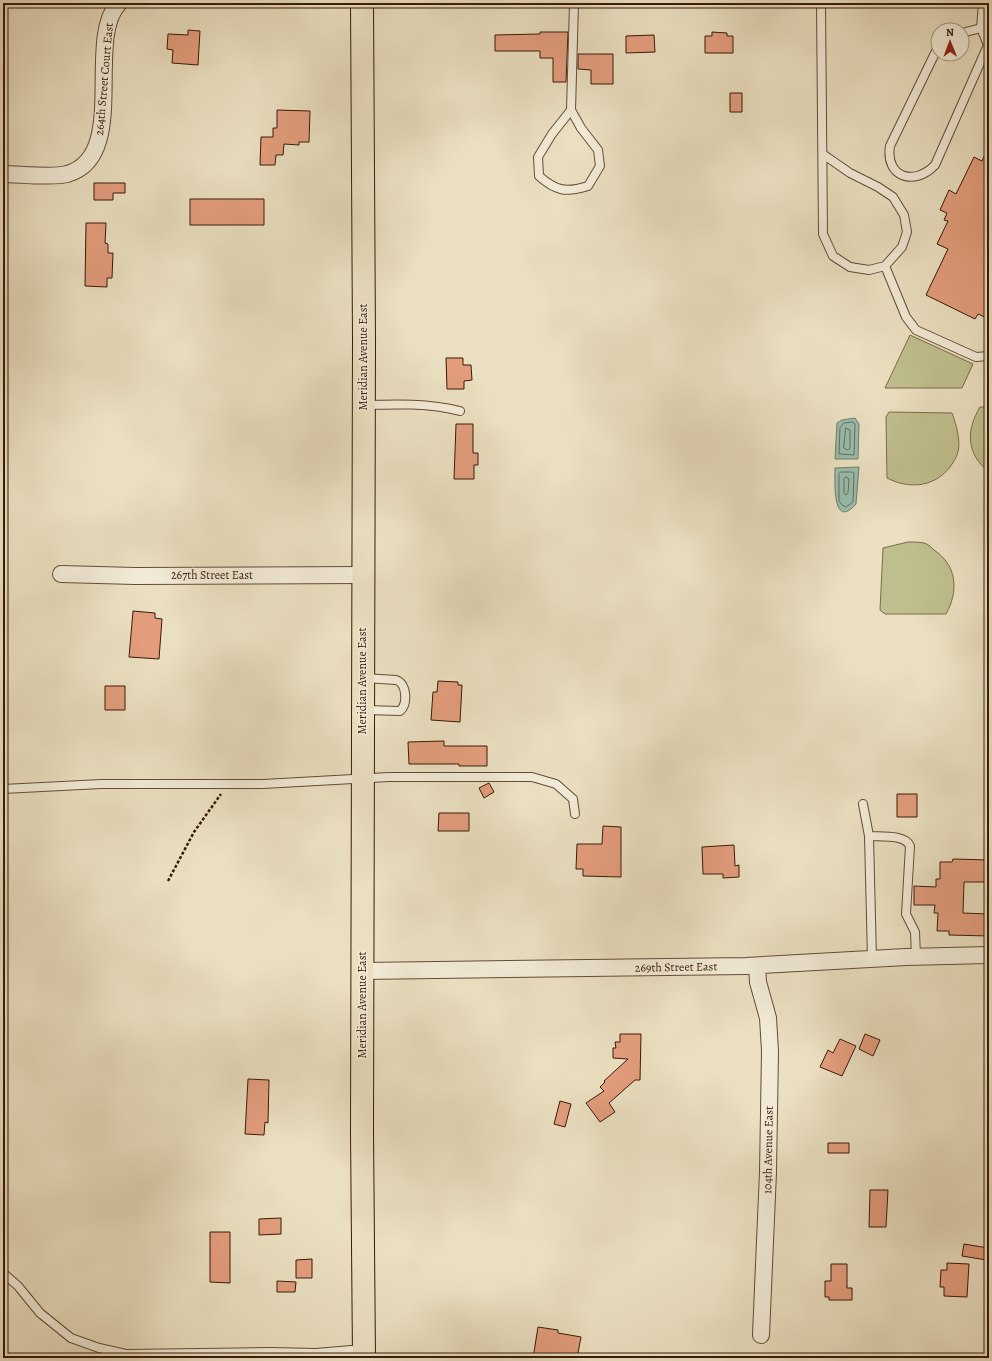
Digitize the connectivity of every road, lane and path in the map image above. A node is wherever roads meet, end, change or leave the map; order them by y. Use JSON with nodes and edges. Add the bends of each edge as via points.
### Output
{"nodes":[{"id":1,"x":119,"y":3,"type":"edge"},
{"id":2,"x":362,"y":3,"type":"edge"},
{"id":3,"x":574,"y":3,"type":"edge"},
{"id":4,"x":821,"y":3,"type":"edge"},
{"id":5,"x":983,"y":3,"type":"edge"},
{"id":6,"x":981,"y":28,"type":"junction"},
{"id":7,"x":970,"y":31,"type":"edge"},
{"id":8,"x":989,"y":46,"type":"edge"},
{"id":9,"x":931,"y":62,"type":"edge"},
{"id":10,"x":571,"y":110,"type":"junction"},
{"id":11,"x":824,"y":155,"type":"junction"},
{"id":12,"x":3,"y":174,"type":"edge"},
{"id":13,"x":885,"y":266,"type":"junction"},
{"id":14,"x":989,"y":356,"type":"edge"},
{"id":15,"x":363,"y":405,"type":"junction"},
{"id":16,"x":460,"y":411,"type":"dead end"},
{"id":17,"x":61,"y":574,"type":"dead end"},
{"id":18,"x":362,"y":575,"type":"junction"},
{"id":19,"x":362,"y":678,"type":"junction"},
{"id":20,"x":362,"y":710,"type":"junction"},
{"id":21,"x":362,"y":779,"type":"junction"},
{"id":22,"x":228,"y":784,"type":"junction"},
{"id":23,"x":3,"y":788,"type":"edge"},
{"id":24,"x":863,"y":804,"type":"dead end"},
{"id":25,"x":575,"y":814,"type":"dead end"},
{"id":26,"x":868,"y":836,"type":"junction"},
{"id":27,"x":168,"y":881,"type":"dead end"},
{"id":28,"x":989,"y":955,"type":"edge"},
{"id":29,"x":916,"y":957,"type":"junction"},
{"id":30,"x":872,"y":959,"type":"junction"},
{"id":31,"x":757,"y":966,"type":"junction"},
{"id":32,"x":362,"y":971,"type":"junction"},
{"id":33,"x":3,"y":1273,"type":"edge"},
{"id":34,"x":761,"y":1335,"type":"dead end"},
{"id":35,"x":364,"y":1354,"type":"edge"}],
"edges":[{"from":1,"to":12,"type":"street","name":"264th Street Court East","via":[[112,10],[107,27],[103,103],[97,149],[80,169],[66,175]]},
{"from":2,"to":15,"type":"main road","name":"Meridian Avenue East"},
{"from":3,"to":10,"type":"lane"},
{"from":4,"to":11,"type":"lane"},
{"from":5,"to":6,"type":"lane"},
{"from":6,"to":7,"type":"lane"},
{"from":6,"to":8,"type":"lane"},
{"from":8,"to":9,"type":"lane","via":[[935,165],[927,173],[916,178],[903,176],[893,168],[888,157],[890,146]]},
{"from":10,"to":10,"type":"lane","via":[[538,157],[539,176],[551,187],[572,191],[588,186],[600,166],[598,150]]},
{"from":11,"to":13,"type":"lane","via":[[823,234],[833,256],[850,267],[870,270]]},
{"from":11,"to":13,"type":"lane","via":[[893,197],[904,215],[907,232],[902,247]]},
{"from":13,"to":14,"type":"lane","via":[[906,317],[916,330],[976,357]]},
{"from":15,"to":16,"type":"lane","via":[[421,405]]},
{"from":15,"to":18,"type":"main road","name":"Meridian Avenue East"},
{"from":17,"to":18,"type":"street","name":"267th Street East"},
{"from":18,"to":19,"type":"main road","name":"Meridian Avenue East"},
{"from":19,"to":20,"type":"main road","name":"Meridian Avenue East"},
{"from":19,"to":20,"type":"lane","via":[[400,681],[404,687],[404,706],[400,711]]},
{"from":20,"to":21,"type":"main road","name":"Meridian Avenue East"},
{"from":21,"to":22,"type":"lane"},
{"from":21,"to":25,"type":"lane","via":[[532,777],[556,784],[573,799]]},
{"from":21,"to":32,"type":"main road","name":"Meridian Avenue East"},
{"from":22,"to":23,"type":"lane","via":[[101,784]]},
{"from":22,"to":27,"type":"path","via":[[194,832]]},
{"from":24,"to":26,"type":"lane"},
{"from":26,"to":29,"type":"lane","via":[[904,839],[909,842],[906,914],[915,932]]},
{"from":26,"to":30,"type":"lane"},
{"from":28,"to":29,"type":"street","name":"269th Street East"},
{"from":29,"to":30,"type":"street","name":"269th Street East"},
{"from":30,"to":31,"type":"street","name":"269th Street East"},
{"from":31,"to":32,"type":"street","name":"269th Street East"},
{"from":31,"to":34,"type":"street","name":"104th Avenue East","via":[[758,982],[768,1018],[770,1051]]},
{"from":32,"to":35,"type":"main road","name":"Meridian Avenue East"},
{"from":33,"to":35,"type":"lane","via":[[18,1286],[40,1313],[70,1338],[99,1348],[126,1354]]}]}
